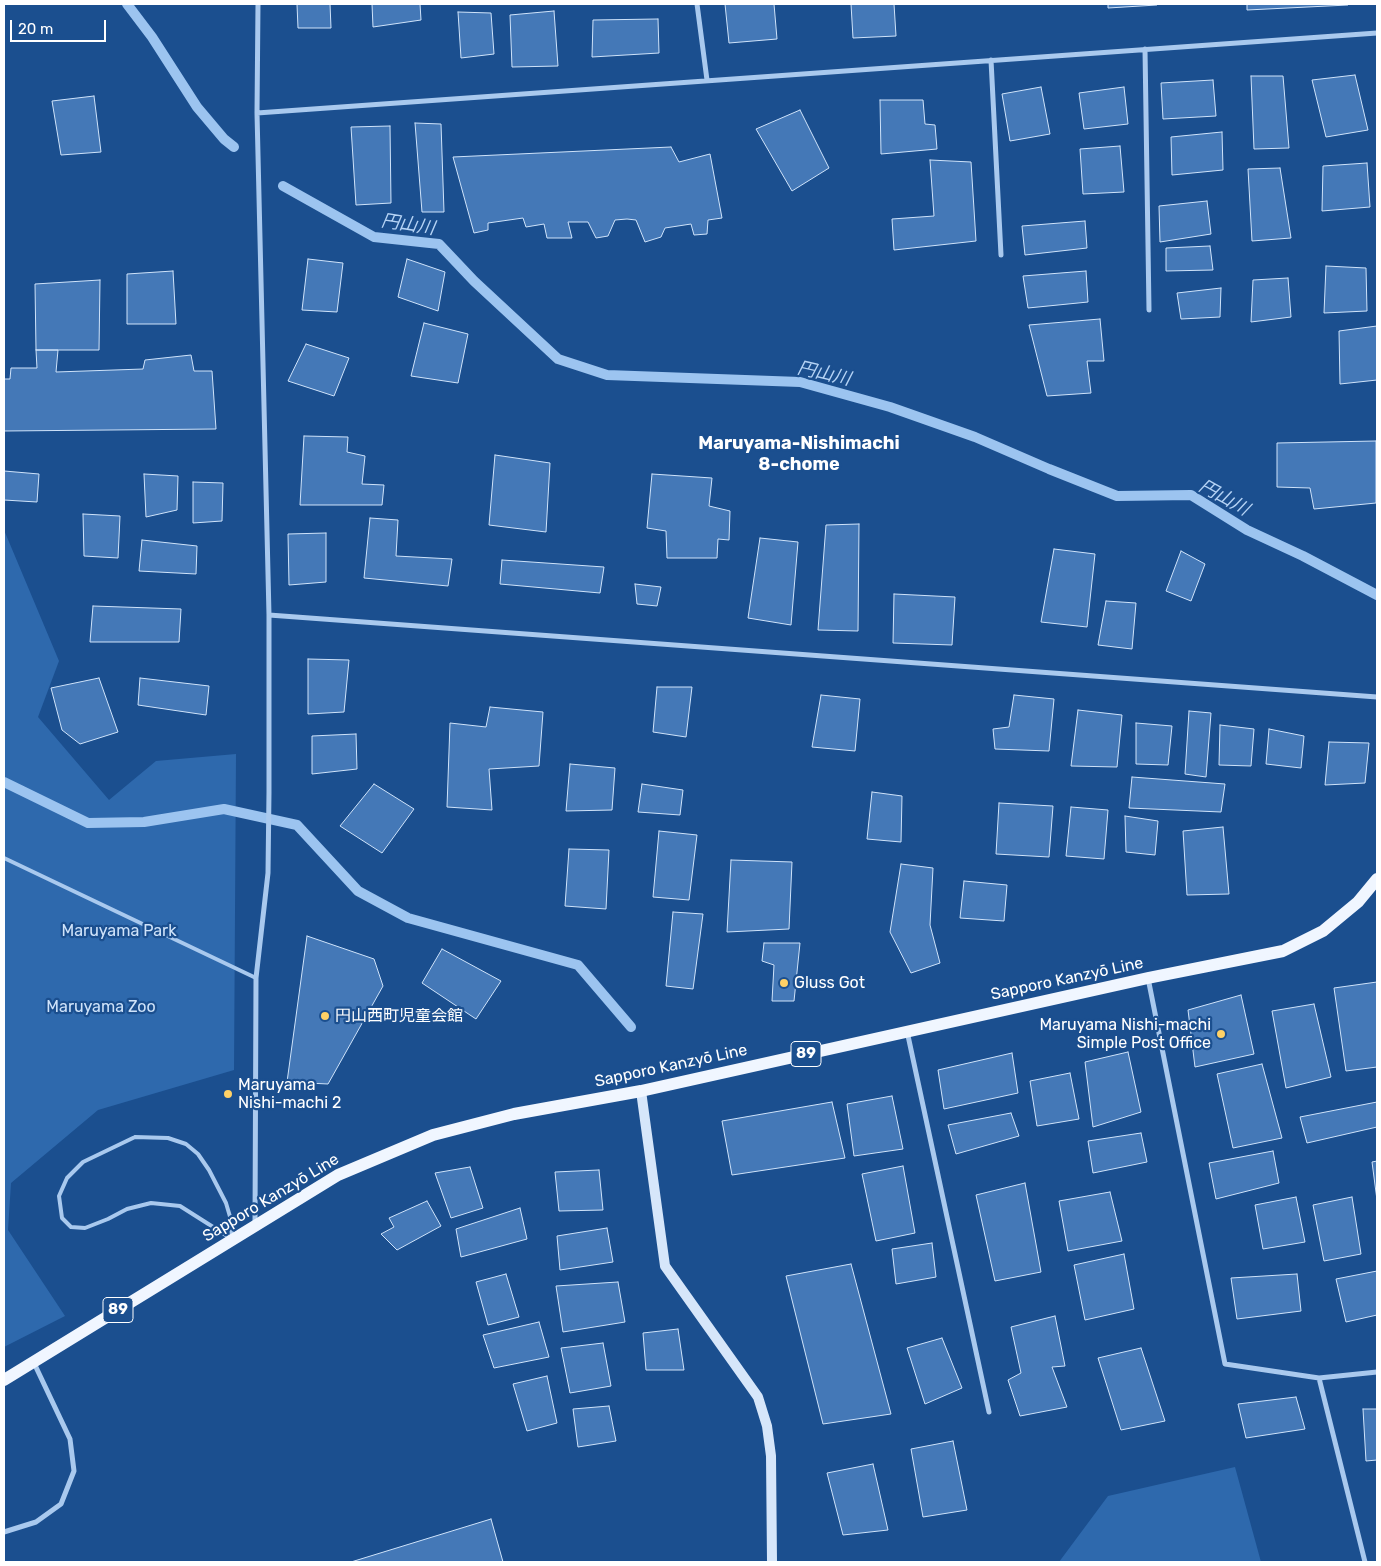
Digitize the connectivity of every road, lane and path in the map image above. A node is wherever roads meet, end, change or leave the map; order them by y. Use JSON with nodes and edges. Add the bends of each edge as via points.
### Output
{"nodes":[{"id":1,"x":258,"y":4,"type":"edge"},
{"id":2,"x":696,"y":4,"type":"edge"},
{"id":3,"x":1377,"y":33,"type":"edge"},
{"id":4,"x":1145,"y":49,"type":"junction"},
{"id":5,"x":991,"y":60,"type":"junction"},
{"id":6,"x":706,"y":80,"type":"junction"},
{"id":7,"x":257,"y":113,"type":"junction"},
{"id":8,"x":1001,"y":255,"type":"dead end"},
{"id":9,"x":1149,"y":310,"type":"dead end"},
{"id":10,"x":269,"y":615,"type":"junction"},
{"id":11,"x":1377,"y":697,"type":"edge"},
{"id":12,"x":4,"y":858,"type":"edge"},
{"id":13,"x":1377,"y":879,"type":"edge"},
{"id":14,"x":256,"y":978,"type":"junction"},
{"id":15,"x":1148,"y":978,"type":"junction"},
{"id":16,"x":907,"y":1031,"type":"junction"},
{"id":17,"x":641,"y":1091,"type":"junction"},
{"id":18,"x":255,"y":1224,"type":"junction"},
{"id":19,"x":232,"y":1239,"type":"junction"},
{"id":20,"x":34,"y":1362,"type":"junction"},
{"id":21,"x":1377,"y":1372,"type":"edge"},
{"id":22,"x":1320,"y":1378,"type":"junction"},
{"id":23,"x":4,"y":1380,"type":"edge"},
{"id":24,"x":989,"y":1412,"type":"dead end"},
{"id":25,"x":4,"y":1532,"type":"edge"},
{"id":26,"x":772,"y":1562,"type":"edge"},
{"id":27,"x":1364,"y":1562,"type":"edge"}],
"edges":[{"from":1,"to":7,"type":"street"},
{"from":2,"to":6,"type":"street"},
{"from":3,"to":4,"type":"street"},
{"from":4,"to":5,"type":"street"},
{"from":4,"to":9,"type":"street"},
{"from":5,"to":6,"type":"street"},
{"from":5,"to":8,"type":"street"},
{"from":6,"to":7,"type":"street"},
{"from":7,"to":10,"type":"street"},
{"from":10,"to":11,"type":"street"},
{"from":10,"to":14,"type":"street","via":[[268,873]]},
{"from":12,"to":14,"type":"lane"},
{"from":13,"to":15,"type":"main road","name":"Sapporo Kanzyō Line","number":"89","via":[[1358,902],[1323,931],[1284,950]]},
{"from":14,"to":18,"type":"street"},
{"from":15,"to":16,"type":"main road","name":"Sapporo Kanzyō Line","number":"89"},
{"from":15,"to":22,"type":"street","via":[[1225,1364]]},
{"from":16,"to":17,"type":"main road","name":"Sapporo Kanzyō Line","number":"89"},
{"from":16,"to":24,"type":"street"},
{"from":17,"to":18,"type":"main road","name":"Sapporo Kanzyō Line","number":"89","via":[[514,1114],[433,1135],[338,1175]]},
{"from":17,"to":26,"type":"street","via":[[665,1266],[758,1397],[767,1426]]},
{"from":18,"to":19,"type":"main road","name":"Sapporo Kanzyō Line","number":"89"},
{"from":19,"to":19,"type":"lane","via":[[180,1206],[151,1203],[127,1208],[85,1228],[72,1228],[62,1218],[59,1196],[67,1178],[83,1162],[135,1137],[168,1138],[186,1144],[209,1170],[226,1203]]},
{"from":19,"to":20,"type":"main road","name":"Sapporo Kanzyō Line","number":"89"},
{"from":20,"to":23,"type":"main road","name":"Sapporo Kanzyō Line","number":"89"},
{"from":20,"to":25,"type":"street","via":[[70,1439],[74,1470],[61,1504],[36,1522]]},
{"from":21,"to":22,"type":"street"},
{"from":22,"to":27,"type":"street"}]}
